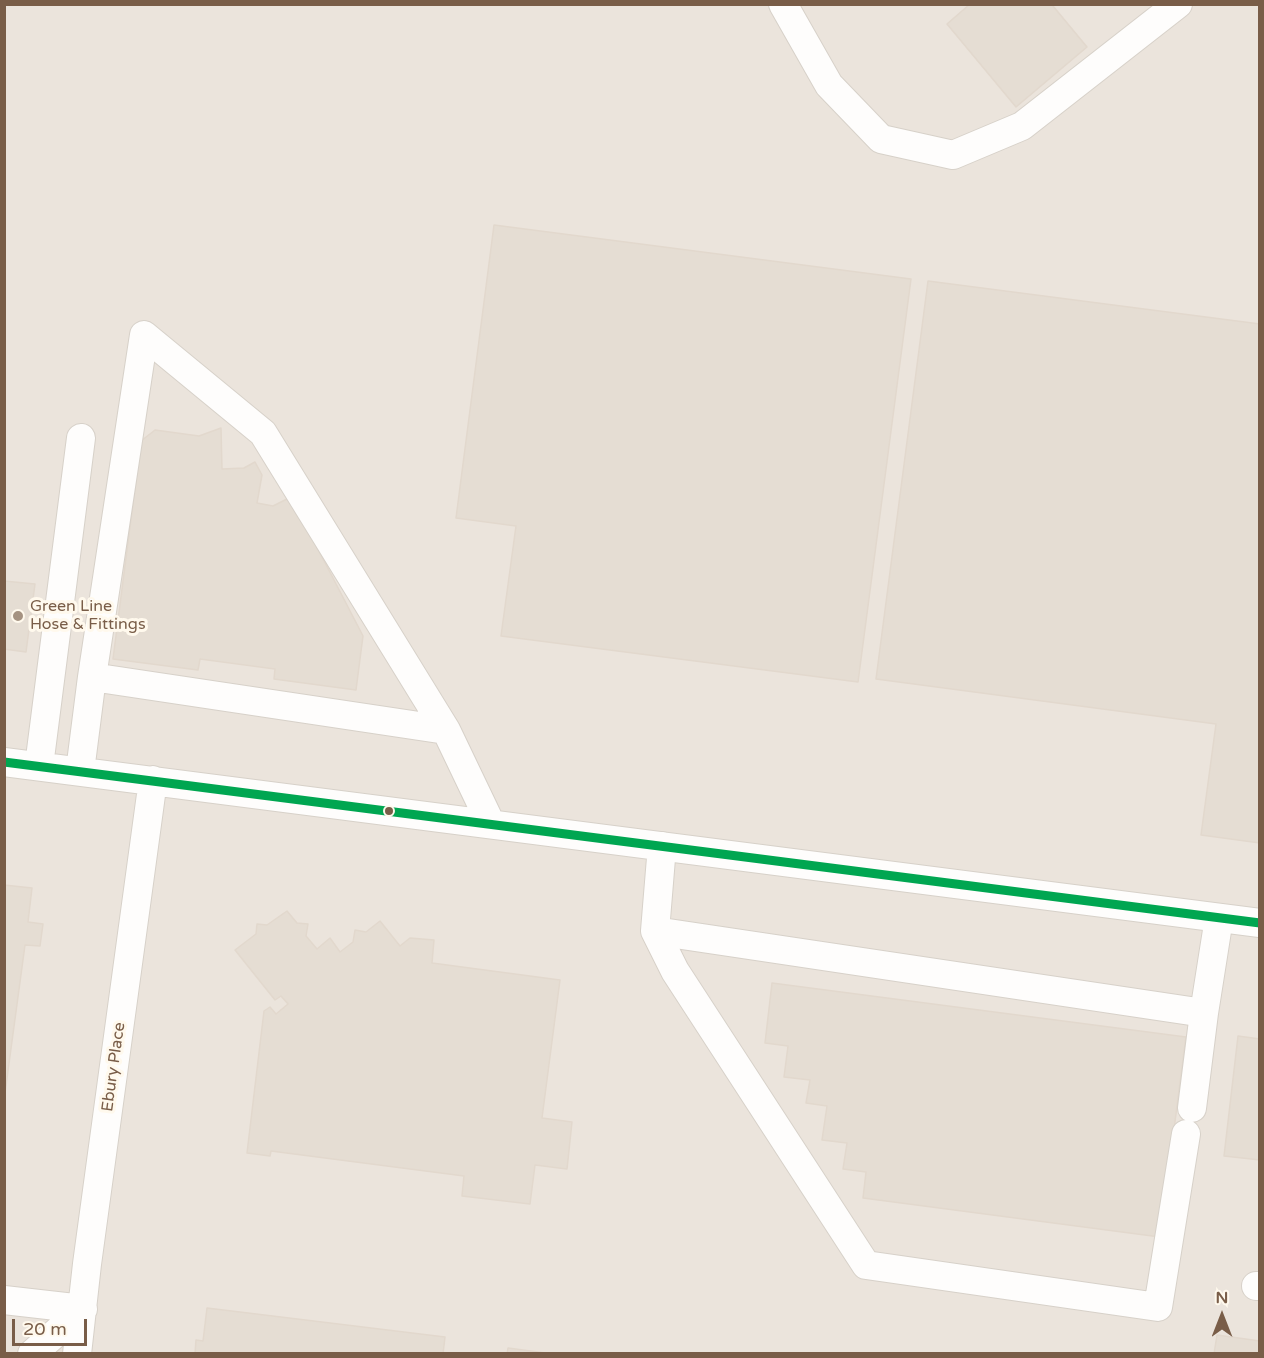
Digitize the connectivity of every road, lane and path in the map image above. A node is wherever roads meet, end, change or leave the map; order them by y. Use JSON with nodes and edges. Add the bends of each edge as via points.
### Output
{"nodes":[{"id":1,"x":783,"y":4,"type":"edge"},
{"id":2,"x":1178,"y":4,"type":"edge"},
{"id":3,"x":81,"y":438,"type":"dead end"},
{"id":4,"x":92,"y":677,"type":"junction"},
{"id":5,"x":446,"y":730,"type":"junction"},
{"id":6,"x":4,"y":762,"type":"edge"},
{"id":7,"x":39,"y":766,"type":"junction"},
{"id":8,"x":80,"y":771,"type":"junction"},
{"id":9,"x":153,"y":780,"type":"junction"},
{"id":10,"x":492,"y":824,"type":"junction"},
{"id":11,"x":662,"y":846,"type":"junction"},
{"id":12,"x":1219,"y":918,"type":"junction"},
{"id":13,"x":1260,"y":923,"type":"edge"},
{"id":14,"x":655,"y":931,"type":"junction"},
{"id":15,"x":1204,"y":1013,"type":"junction"},
{"id":16,"x":4,"y":1300,"type":"edge"},
{"id":17,"x":83,"y":1309,"type":"junction"},
{"id":18,"x":32,"y":1353,"type":"edge"},
{"id":19,"x":77,"y":1353,"type":"edge"}],
"edges":[{"from":1,"to":2,"type":"street","via":[[829,85],[881,139],[953,155],[1022,126]]},
{"from":3,"to":7,"type":"street"},
{"from":4,"to":5,"type":"street"},
{"from":4,"to":5,"type":"street","via":[[144,335],[263,433]]},
{"from":4,"to":8,"type":"street"},
{"from":5,"to":10,"type":"street"},
{"from":6,"to":7,"type":"street"},
{"from":7,"to":8,"type":"street"},
{"from":8,"to":9,"type":"street"},
{"from":9,"to":10,"type":"street"},
{"from":9,"to":17,"type":"street","name":"Ebury Place"},
{"from":10,"to":11,"type":"street"},
{"from":11,"to":12,"type":"street"},
{"from":11,"to":14,"type":"street"},
{"from":12,"to":13,"type":"street"},
{"from":12,"to":15,"type":"street"},
{"from":14,"to":15,"type":"street"},
{"from":14,"to":15,"type":"street","via":[[675,971],[866,1266],[1158,1307]]},
{"from":16,"to":17,"type":"street"},
{"from":17,"to":18,"type":"street"},
{"from":17,"to":19,"type":"street","name":"Ebury Place"}]}
